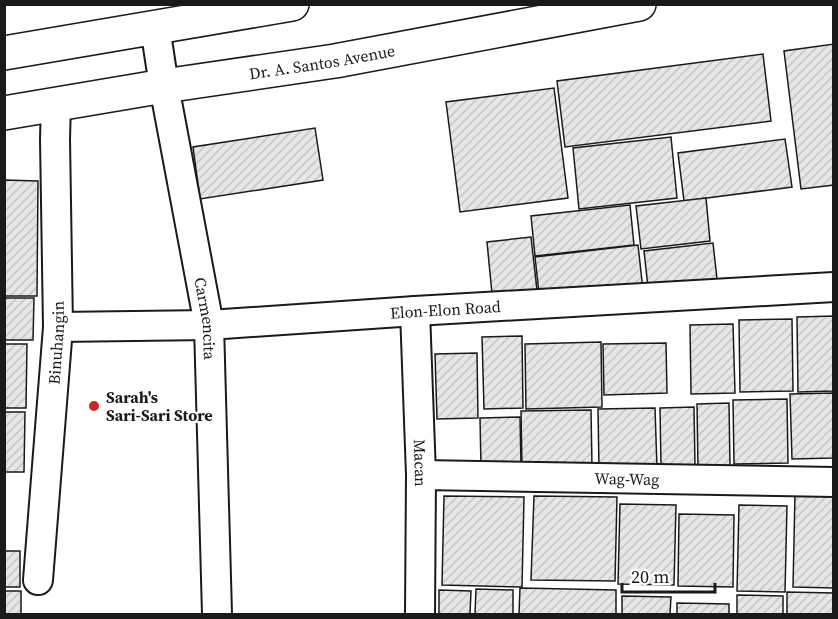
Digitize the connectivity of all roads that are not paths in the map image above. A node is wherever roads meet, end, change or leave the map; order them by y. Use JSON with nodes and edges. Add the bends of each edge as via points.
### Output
{"nodes":[{"id":1,"x":292,"y":4,"type":"edge"},
{"id":2,"x":639,"y":4,"type":"edge"},
{"id":3,"x":155,"y":27,"type":"junction"},
{"id":4,"x":4,"y":53,"type":"edge"},
{"id":5,"x":164,"y":86,"type":"junction"},
{"id":6,"x":56,"y":104,"type":"junction"},
{"id":7,"x":4,"y":113,"type":"edge"},
{"id":8,"x":834,"y":287,"type":"edge"},
{"id":9,"x":415,"y":310,"type":"junction"},
{"id":10,"x":209,"y":325,"type":"junction"},
{"id":11,"x":58,"y":327,"type":"junction"},
{"id":12,"x":421,"y":475,"type":"junction"},
{"id":13,"x":834,"y":482,"type":"edge"},
{"id":14,"x":38,"y":580,"type":"dead end"},
{"id":15,"x":217,"y":615,"type":"edge"},
{"id":16,"x":420,"y":615,"type":"edge"}],
"edges":[{"from":1,"to":3,"type":"main road"},
{"from":2,"to":5,"type":"main road","name":"Dr. A. Santos Avenue","via":[[335,61]]},
{"from":3,"to":4,"type":"main road"},
{"from":3,"to":5,"type":"street","name":"Carmencita"},
{"from":5,"to":6,"type":"main road","name":"Dr. A. Santos Avenue"},
{"from":5,"to":10,"type":"street","name":"Carmencita"},
{"from":6,"to":7,"type":"main road","name":"Dr. A. Santos Avenue"},
{"from":6,"to":11,"type":"street","name":"Binuhangin"},
{"from":8,"to":9,"type":"street","name":"Elon-Elon Road"},
{"from":9,"to":10,"type":"street","name":"Elon-Elon Road"},
{"from":9,"to":12,"type":"street","name":"Macan"},
{"from":10,"to":11,"type":"street","name":"Elon-Elon Road"},
{"from":10,"to":15,"type":"street","name":"Carmencita"},
{"from":11,"to":14,"type":"street","name":"Binuhangin"},
{"from":12,"to":13,"type":"street","name":"Wag-Wag"},
{"from":12,"to":16,"type":"street","name":"Macan"}]}
